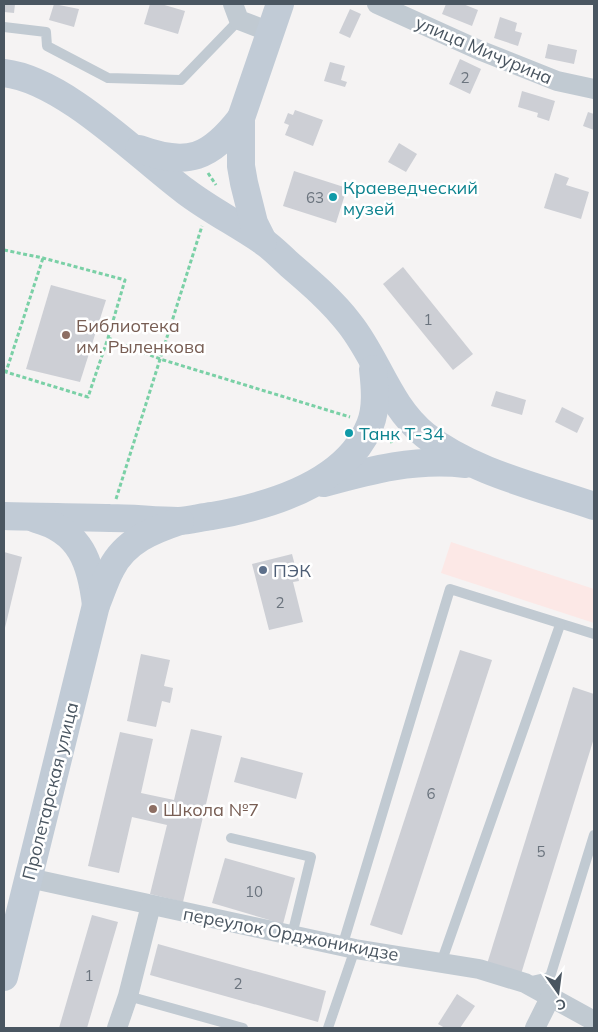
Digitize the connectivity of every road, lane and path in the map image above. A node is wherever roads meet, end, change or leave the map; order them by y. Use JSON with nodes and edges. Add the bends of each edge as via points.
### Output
{"nodes":[{"id":1,"x":280,"y":4,"type":"edge"},
{"id":2,"x":377,"y":4,"type":"edge"},
{"id":3,"x":236,"y":12,"type":"edge"},
{"id":4,"x":4,"y":27,"type":"edge"},
{"id":5,"x":270,"y":32,"type":"junction"},
{"id":6,"x":4,"y":73,"type":"edge"},
{"id":7,"x":594,"y":89,"type":"edge"},
{"id":8,"x":241,"y":118,"type":"junction"},
{"id":9,"x":130,"y":145,"type":"junction"},
{"id":10,"x":208,"y":173,"type":"dead end"},
{"id":11,"x":219,"y":190,"type":"dead end"},
{"id":12,"x":202,"y":225,"type":"dead end"},
{"id":13,"x":263,"y":241,"type":"junction"},
{"id":14,"x":4,"y":250,"type":"edge"},
{"id":15,"x":43,"y":258,"type":"junction"},
{"id":16,"x":108,"y":338,"type":"junction"},
{"id":17,"x":160,"y":359,"type":"junction"},
{"id":18,"x":372,"y":360,"type":"junction"},
{"id":19,"x":358,"y":419,"type":"dead end"},
{"id":20,"x":474,"y":465,"type":"junction"},
{"id":21,"x":308,"y":488,"type":"junction"},
{"id":22,"x":113,"y":506,"type":"dead end"},
{"id":23,"x":594,"y":506,"type":"edge"},
{"id":24,"x":16,"y":516,"type":"edge"},
{"id":25,"x":180,"y":521,"type":"junction"},
{"id":26,"x":96,"y":605,"type":"junction"},
{"id":27,"x":560,"y":625,"type":"junction"},
{"id":28,"x":594,"y":634,"type":"edge"},
{"id":29,"x":594,"y":834,"type":"edge"},
{"id":30,"x":231,"y":838,"type":"dead end"},
{"id":31,"x":29,"y":878,"type":"junction"},
{"id":32,"x":151,"y":905,"type":"junction"},
{"id":33,"x":292,"y":935,"type":"junction"},
{"id":34,"x":348,"y":948,"type":"junction"},
{"id":35,"x":6,"y":959,"type":"edge"},
{"id":36,"x":441,"y":963,"type":"junction"},
{"id":37,"x":524,"y":983,"type":"junction"},
{"id":38,"x":128,"y":996,"type":"junction"},
{"id":39,"x":550,"y":998,"type":"junction"},
{"id":40,"x":591,"y":1018,"type":"edge"},
{"id":41,"x":117,"y":1028,"type":"edge"},
{"id":42,"x":243,"y":1028,"type":"edge"},
{"id":43,"x":328,"y":1028,"type":"edge"},
{"id":44,"x":535,"y":1028,"type":"edge"}],
"edges":[{"from":1,"to":5,"type":"main road"},
{"from":2,"to":7,"type":"street","name":"улица Мичурина","via":[[479,50],[557,80]]},
{"from":3,"to":4,"type":"lane","via":[[182,80],[108,78],[47,46],[46,32]]},
{"from":3,"to":5,"type":"street"},
{"from":5,"to":8,"type":"main road"},
{"from":6,"to":9,"type":"main road","via":[[46,86]]},
{"from":8,"to":9,"type":"main road","via":[[216,147],[199,155],[176,158]]},
{"from":8,"to":13,"type":"main road","via":[[244,183],[254,223]]},
{"from":9,"to":13,"type":"main road","via":[[209,209]]},
{"from":10,"to":11,"type":"path"},
{"from":12,"to":17,"type":"path"},
{"from":13,"to":18,"type":"main road","via":[[340,312]]},
{"from":14,"to":15,"type":"path"},
{"from":15,"to":16,"type":"path","via":[[125,280]]},
{"from":15,"to":16,"type":"path","via":[[6,372],[88,397]]},
{"from":16,"to":17,"type":"path"},
{"from":17,"to":19,"type":"path"},
{"from":17,"to":22,"type":"path"},
{"from":18,"to":20,"type":"main road","via":[[407,418],[443,448]]},
{"from":18,"to":21,"type":"main road","via":[[375,386],[371,424],[358,448]]},
{"from":20,"to":21,"type":"main road","via":[[444,462],[396,465]]},
{"from":20,"to":23,"type":"main road"},
{"from":21,"to":25,"type":"main road","via":[[232,512]]},
{"from":24,"to":25,"type":"main road"},
{"from":24,"to":26,"type":"main road","name":"Пролетарская улица","via":[[46,522],[72,539],[90,567]]},
{"from":25,"to":26,"type":"main road","name":"Пролетарская улица","via":[[153,530],[121,553],[111,568]]},
{"from":26,"to":31,"type":"main road","name":"Пролетарская улица"},
{"from":27,"to":28,"type":"lane"},
{"from":27,"to":34,"type":"lane","via":[[450,589]]},
{"from":27,"to":36,"type":"lane"},
{"from":29,"to":37,"type":"lane","via":[[550,977]]},
{"from":30,"to":33,"type":"lane","via":[[311,857]]},
{"from":31,"to":32,"type":"street","name":"переулок Орджоникидзе"},
{"from":31,"to":35,"type":"main road","name":"Пролетарская улица"},
{"from":32,"to":33,"type":"street","name":"переулок Орджоникидзе"},
{"from":32,"to":38,"type":"street"},
{"from":33,"to":34,"type":"street","name":"переулок Орджоникидзе"},
{"from":34,"to":36,"type":"street","name":"переулок Орджоникидзе"},
{"from":34,"to":43,"type":"lane"},
{"from":36,"to":37,"type":"street","name":"переулок Орджоникидзе","via":[[479,969]]},
{"from":37,"to":39,"type":"street","name":"переулок Орджоникидзе"},
{"from":38,"to":41,"type":"street"},
{"from":38,"to":42,"type":"lane"},
{"from":39,"to":40,"type":"street","name":"переулок Орджоникидзе"},
{"from":39,"to":44,"type":"street"}]}
